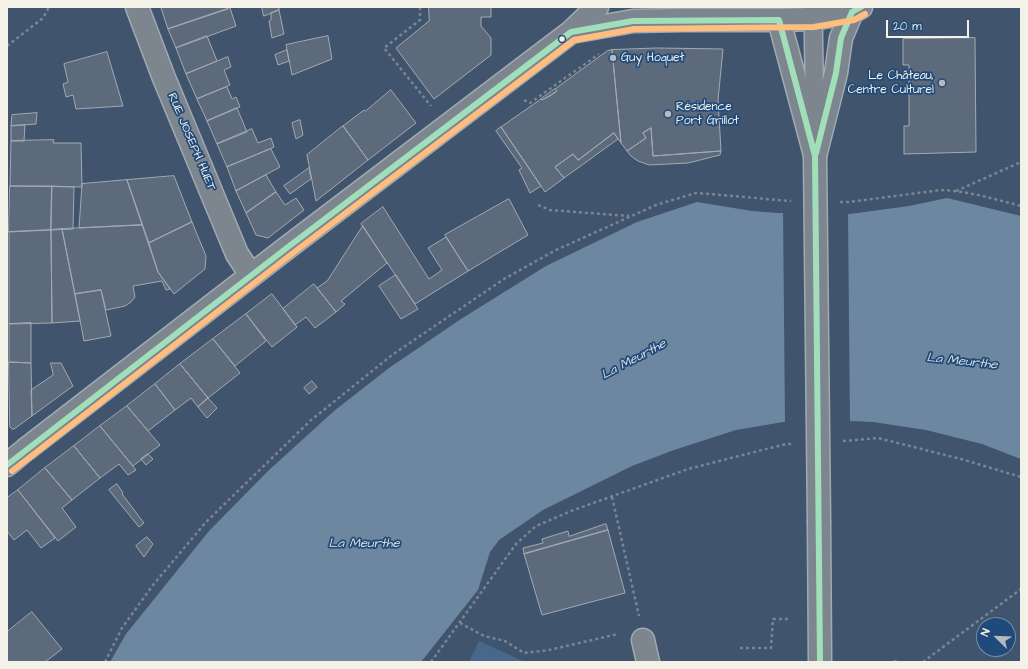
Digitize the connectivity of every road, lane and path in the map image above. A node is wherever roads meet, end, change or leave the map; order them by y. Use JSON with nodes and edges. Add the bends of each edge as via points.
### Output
{"nodes":[{"id":1,"x":50,"y":7,"type":"edge"},
{"id":2,"x":137,"y":7,"type":"edge"},
{"id":3,"x":420,"y":7,"type":"edge"},
{"id":4,"x":597,"y":7,"type":"edge"},
{"id":5,"x":855,"y":9,"type":"edge"},
{"id":6,"x":678,"y":13,"type":"edge"},
{"id":7,"x":813,"y":13,"type":"edge"},
{"id":8,"x":778,"y":14,"type":"edge"},
{"id":9,"x":572,"y":32,"type":"junction"},
{"id":10,"x":7,"y":46,"type":"edge"},
{"id":11,"x":603,"y":51,"type":"dead end"},
{"id":12,"x":523,"y":100,"type":"dead end"},
{"id":13,"x":432,"y":107,"type":"dead end"},
{"id":14,"x":815,"y":156,"type":"junction"},
{"id":15,"x":1021,"y":162,"type":"edge"},
{"id":16,"x":956,"y":191,"type":"junction"},
{"id":17,"x":794,"y":201,"type":"dead end"},
{"id":18,"x":833,"y":202,"type":"dead end"},
{"id":19,"x":538,"y":205,"type":"dead end"},
{"id":20,"x":1021,"y":206,"type":"edge"},
{"id":21,"x":629,"y":216,"type":"junction"},
{"id":22,"x":251,"y":275,"type":"junction"},
{"id":23,"x":840,"y":441,"type":"dead end"},
{"id":24,"x":801,"y":443,"type":"dead end"},
{"id":25,"x":7,"y":466,"type":"edge"},
{"id":26,"x":1021,"y":477,"type":"edge"},
{"id":27,"x":612,"y":497,"type":"junction"},
{"id":28,"x":1021,"y":589,"type":"edge"},
{"id":29,"x":788,"y":619,"type":"dead end"},
{"id":30,"x":460,"y":624,"type":"junction"},
{"id":31,"x":642,"y":634,"type":"junction"},
{"id":32,"x":740,"y":648,"type":"dead end"},
{"id":33,"x":105,"y":662,"type":"edge"},
{"id":34,"x":431,"y":662,"type":"edge"},
{"id":35,"x":648,"y":662,"type":"edge"},
{"id":36,"x":820,"y":662,"type":"edge"},
{"id":37,"x":923,"y":662,"type":"edge"}],
"edges":[{"from":1,"to":10,"type":"path","via":[[43,18]]},
{"from":2,"to":22,"type":"street","name":"RUE JOSEPH HUET","via":[[237,254]]},
{"from":3,"to":13,"type":"path","via":[[420,20],[384,48]]},
{"from":4,"to":9,"type":"street"},
{"from":5,"to":7,"type":"street"},
{"from":5,"to":14,"type":"street","via":[[841,38],[836,73]]},
{"from":6,"to":8,"type":"street"},
{"from":6,"to":9,"type":"street"},
{"from":7,"to":8,"type":"street"},
{"from":7,"to":14,"type":"lane"},
{"from":8,"to":14,"type":"street"},
{"from":9,"to":22,"type":"street"},
{"from":11,"to":12,"type":"path","via":[[530,103]]},
{"from":14,"to":36,"type":"street","bridge":true},
{"from":15,"to":16,"type":"path"},
{"from":16,"to":18,"type":"path","via":[[941,190]]},
{"from":16,"to":20,"type":"path"},
{"from":17,"to":21,"type":"path","via":[[696,193]]},
{"from":19,"to":21,"type":"path","via":[[550,210]]},
{"from":21,"to":33,"type":"path","via":[[556,250],[504,279],[392,355],[310,421],[206,522],[153,585],[122,628]]},
{"from":22,"to":25,"type":"street"},
{"from":23,"to":26,"type":"path","via":[[878,438]]},
{"from":24,"to":27,"type":"path","via":[[786,444],[688,469]]},
{"from":27,"to":30,"type":"path","via":[[536,526],[516,544]]},
{"from":27,"to":31,"type":"path"},
{"from":28,"to":37,"type":"path"},
{"from":29,"to":32,"type":"path","via":[[773,619],[770,648]]},
{"from":30,"to":31,"type":"path","via":[[484,636],[505,641],[524,653]]},
{"from":30,"to":34,"type":"path"},
{"from":31,"to":35,"type":"street"}]}
